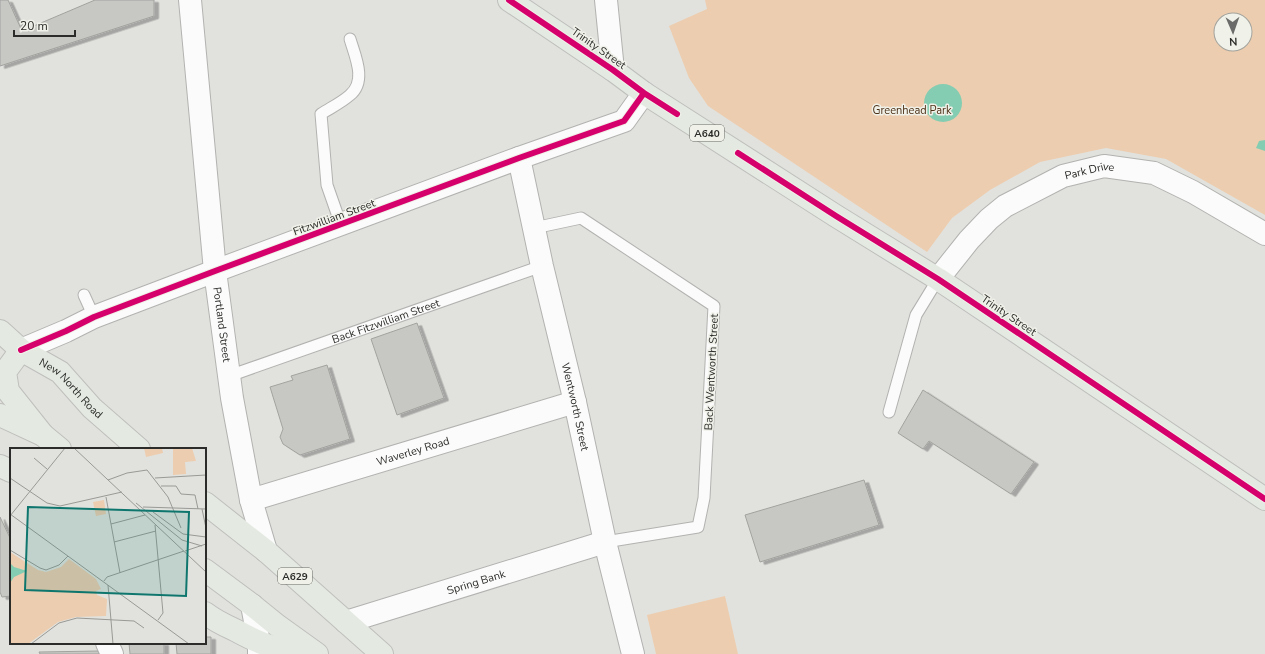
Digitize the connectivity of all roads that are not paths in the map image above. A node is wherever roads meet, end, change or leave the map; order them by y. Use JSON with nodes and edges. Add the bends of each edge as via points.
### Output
{"nodes":[{"id":1,"x":190,"y":0,"type":"edge"},
{"id":2,"x":509,"y":0,"type":"edge"},
{"id":3,"x":606,"y":0,"type":"edge"},
{"id":4,"x":350,"y":39,"type":"dead end"},
{"id":5,"x":613,"y":70,"type":"junction"},
{"id":6,"x":644,"y":93,"type":"junction"},
{"id":7,"x":519,"y":158,"type":"junction"},
{"id":8,"x":341,"y":225,"type":"junction"},
{"id":9,"x":534,"y":228,"type":"junction"},
{"id":10,"x":1265,"y":234,"type":"edge"},
{"id":11,"x":542,"y":266,"type":"junction"},
{"id":12,"x":215,"y":271,"type":"junction"},
{"id":13,"x":938,"y":279,"type":"junction"},
{"id":14,"x":84,"y":295,"type":"dead end"},
{"id":15,"x":94,"y":317,"type":"junction"},
{"id":16,"x":0,"y":331,"type":"edge"},
{"id":17,"x":10,"y":352,"type":"edge"},
{"id":18,"x":229,"y":376,"type":"junction"},
{"id":19,"x":574,"y":402,"type":"junction"},
{"id":20,"x":889,"y":412,"type":"dead end"},
{"id":21,"x":0,"y":415,"type":"edge"},
{"id":22,"x":43,"y":435,"type":"junction"},
{"id":23,"x":59,"y":448,"type":"edge"},
{"id":24,"x":138,"y":448,"type":"edge"},
{"id":25,"x":0,"y":466,"type":"edge"},
{"id":26,"x":10,"y":471,"type":"edge"},
{"id":27,"x":1265,"y":499,"type":"edge"},
{"id":28,"x":251,"y":500,"type":"junction"},
{"id":29,"x":206,"y":504,"type":"edge"},
{"id":30,"x":605,"y":542,"type":"junction"},
{"id":31,"x":266,"y":551,"type":"junction"},
{"id":32,"x":206,"y":571,"type":"edge"},
{"id":33,"x":252,"y":605,"type":"junction"},
{"id":34,"x":206,"y":613,"type":"edge"},
{"id":35,"x":346,"y":622,"type":"junction"},
{"id":36,"x":107,"y":644,"type":"edge"},
{"id":37,"x":259,"y":648,"type":"edge"},
{"id":38,"x":112,"y":654,"type":"edge"},
{"id":39,"x":296,"y":654,"type":"edge"},
{"id":40,"x":317,"y":654,"type":"edge"},
{"id":41,"x":382,"y":654,"type":"edge"},
{"id":42,"x":633,"y":654,"type":"edge"}],
"edges":[{"from":1,"to":12,"type":"street","name":"Portland Street"},
{"from":2,"to":5,"type":"highway","name":"Trinity Street","number":"A640"},
{"from":3,"to":5,"type":"street"},
{"from":4,"to":8,"type":"lane","via":[[358,66],[359,82],[351,95],[320,114],[327,185]]},
{"from":5,"to":6,"type":"highway","name":"Trinity Street","number":"A640"},
{"from":6,"to":7,"type":"street","name":"Fitzwilliam Street","via":[[624,121]]},
{"from":6,"to":13,"type":"highway","name":"Trinity Street","number":"A640"},
{"from":7,"to":8,"type":"street","name":"Fitzwilliam Street"},
{"from":7,"to":9,"type":"street","name":"Wentworth Street"},
{"from":8,"to":12,"type":"street","name":"Fitzwilliam Street"},
{"from":9,"to":11,"type":"street","name":"Wentworth Street"},
{"from":9,"to":30,"type":"lane","name":"Back Wentworth Street","via":[[581,218],[714,306],[704,498],[698,527]]},
{"from":10,"to":13,"type":"street","name":"Park Drive","via":[[1193,192],[1154,173],[1104,166],[1063,176],[1006,206],[969,240]]},
{"from":11,"to":18,"type":"lane","name":"Back Fitzwilliam Street"},
{"from":11,"to":19,"type":"street","name":"Wentworth Street"},
{"from":12,"to":15,"type":"street","name":"Fitzwilliam Street"},
{"from":12,"to":18,"type":"street","name":"Portland Street"},
{"from":13,"to":20,"type":"lane","via":[[916,315]]},
{"from":13,"to":27,"type":"highway","name":"Trinity Street","number":"A640"},
{"from":14,"to":15,"type":"lane"},
{"from":15,"to":17,"type":"street","name":"Fitzwilliam Street","via":[[66,331]]},
{"from":16,"to":17,"type":"highway","name":"New North Road"},
{"from":17,"to":22,"type":"highway","via":[[5,372],[8,391]]},
{"from":17,"to":24,"type":"highway","name":"New North Road","via":[[60,372],[92,408]]},
{"from":18,"to":28,"type":"street","name":"Portland Street"},
{"from":19,"to":28,"type":"street","name":"Waverley Road"},
{"from":19,"to":30,"type":"street","name":"Wentworth Street"},
{"from":21,"to":22,"type":"highway"},
{"from":22,"to":23,"type":"highway"},
{"from":25,"to":26,"type":"highway"},
{"from":28,"to":31,"type":"street","name":"Portland Street"},
{"from":29,"to":31,"type":"highway","number":"A629"},
{"from":30,"to":35,"type":"street","name":"Spring Bank"},
{"from":30,"to":42,"type":"street","name":"Wentworth Street"},
{"from":31,"to":35,"type":"highway","number":"A629"},
{"from":32,"to":33,"type":"highway"},
{"from":33,"to":37,"type":"street"},
{"from":33,"to":40,"type":"highway"},
{"from":34,"to":37,"type":"highway"},
{"from":35,"to":41,"type":"highway","number":"A629"},
{"from":36,"to":38,"type":"street"},
{"from":37,"to":39,"type":"highway"}]}
